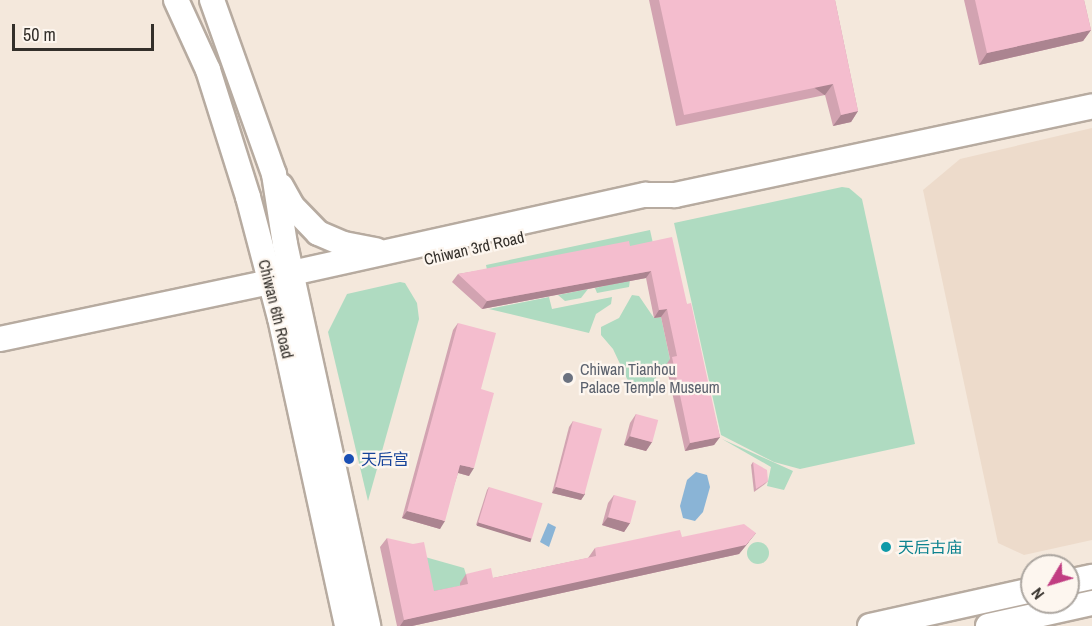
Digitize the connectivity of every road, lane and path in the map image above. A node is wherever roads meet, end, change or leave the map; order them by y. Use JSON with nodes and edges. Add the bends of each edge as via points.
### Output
{"nodes":[{"id":1,"x":176,"y":0,"type":"edge"},
{"id":2,"x":212,"y":0,"type":"edge"},
{"id":3,"x":1092,"y":106,"type":"edge"},
{"id":4,"x":274,"y":174,"type":"junction"},
{"id":5,"x":675,"y":195,"type":"junction"},
{"id":6,"x":393,"y":251,"type":"junction"},
{"id":7,"x":286,"y":281,"type":"junction"},
{"id":8,"x":0,"y":339,"type":"edge"},
{"id":9,"x":1020,"y":593,"type":"edge"},
{"id":10,"x":979,"y":602,"type":"junction"},
{"id":11,"x":1092,"y":603,"type":"edge"},
{"id":12,"x":347,"y":626,"type":"edge"},
{"id":13,"x":368,"y":626,"type":"edge"},
{"id":14,"x":870,"y":626,"type":"edge"},
{"id":15,"x":986,"y":626,"type":"edge"}],
"edges":[{"from":1,"to":7,"type":"street","name":"Chiwan 6th Road"},
{"from":2,"to":4,"type":"street","name":"Chiwan 6th Road"},
{"from":3,"to":5,"type":"street","name":"Chiwan 3rd Road"},
{"from":4,"to":6,"type":"street","via":[[292,206],[318,233],[344,244]]},
{"from":4,"to":7,"type":"street","name":"Chiwan 6th Road"},
{"from":5,"to":6,"type":"street","name":"Chiwan 3rd Road","via":[[645,195]]},
{"from":5,"to":7,"type":"street","name":"Chiwan 3rd Road","via":[[646,209]]},
{"from":6,"to":7,"type":"street","name":"Chiwan 3rd Road"},
{"from":7,"to":8,"type":"street","name":"Chiwan 3rd Road"},
{"from":7,"to":12,"type":"street","name":"Chiwan 6th Road"},
{"from":7,"to":13,"type":"street","name":"Chiwan 6th Road"},
{"from":9,"to":10,"type":"street"},
{"from":10,"to":14,"type":"street"},
{"from":10,"to":15,"type":"street"},
{"from":11,"to":15,"type":"street"}]}
